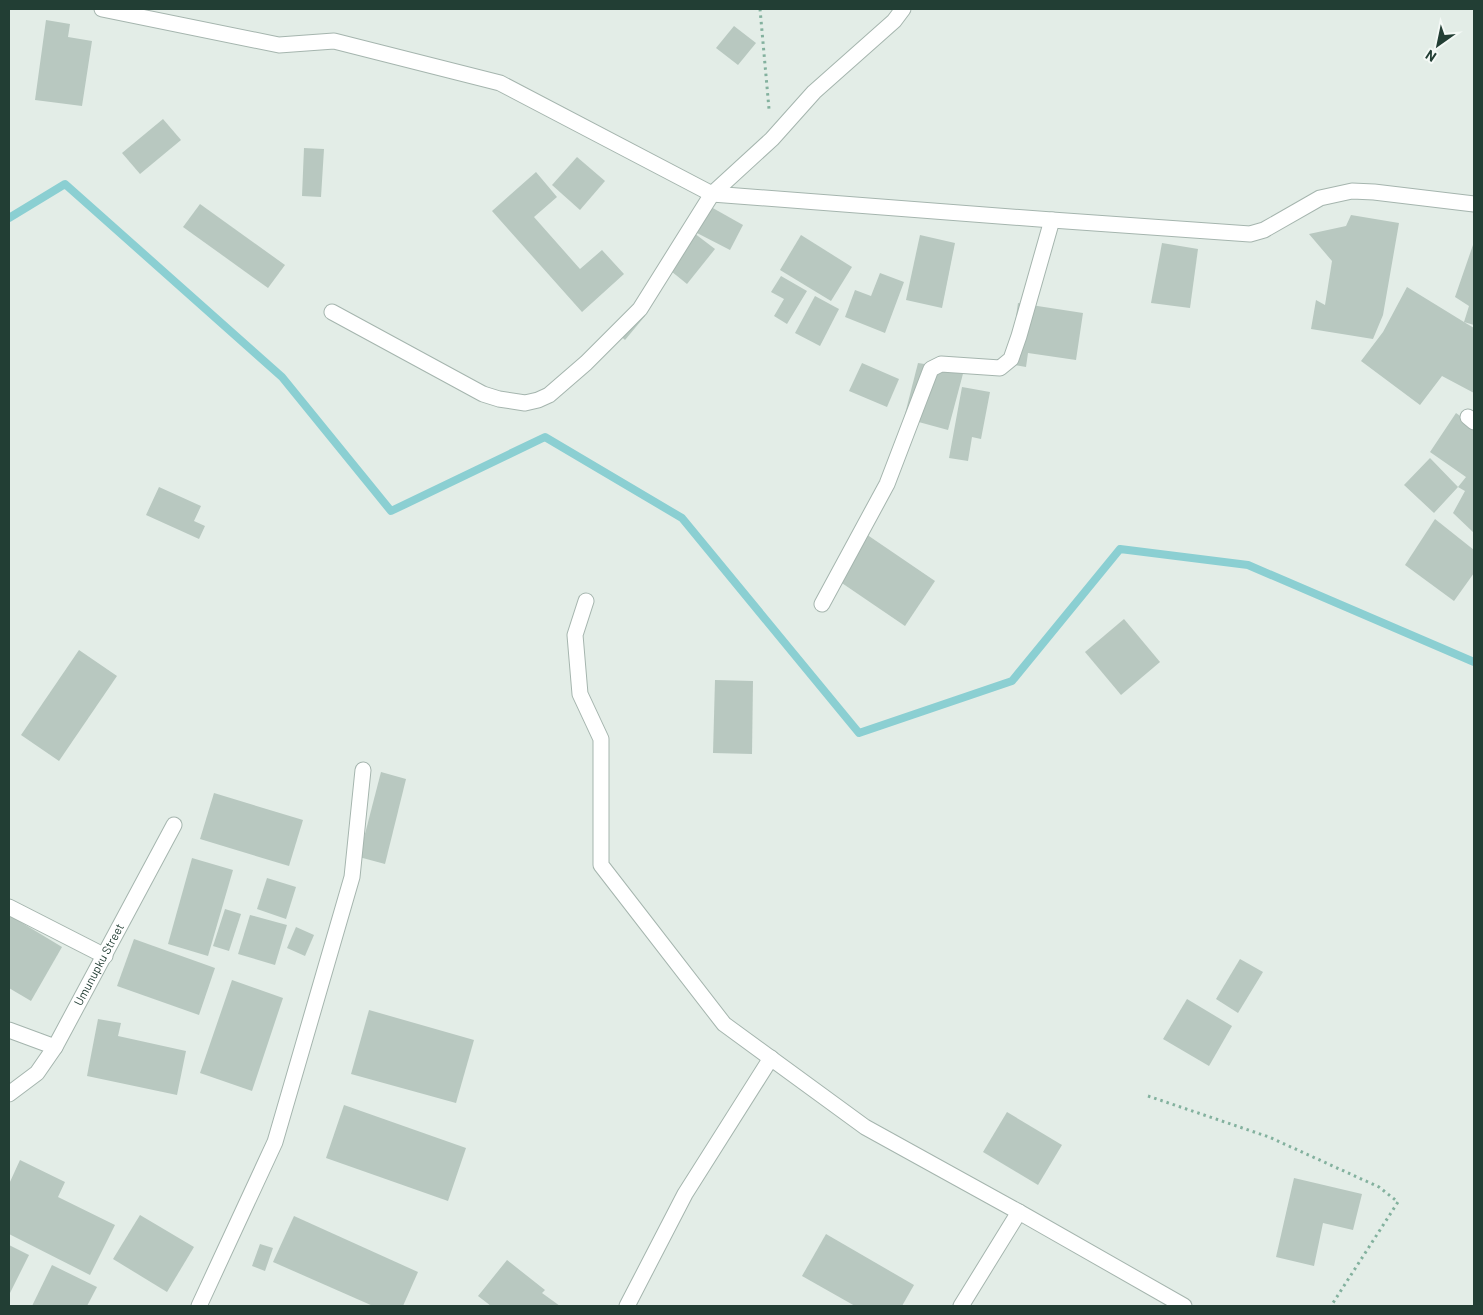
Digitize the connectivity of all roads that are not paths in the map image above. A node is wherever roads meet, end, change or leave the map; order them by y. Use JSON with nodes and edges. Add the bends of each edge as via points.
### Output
{"nodes":[{"id":1,"x":102,"y":9,"type":"edge"},
{"id":2,"x":903,"y":9,"type":"edge"},
{"id":3,"x":712,"y":194,"type":"junction"},
{"id":4,"x":1474,"y":204,"type":"edge"},
{"id":5,"x":1052,"y":220,"type":"junction"},
{"id":6,"x":332,"y":312,"type":"dead end"},
{"id":7,"x":586,"y":601,"type":"dead end"},
{"id":8,"x":822,"y":604,"type":"dead end"},
{"id":9,"x":363,"y":770,"type":"dead end"},
{"id":10,"x":174,"y":825,"type":"dead end"},
{"id":11,"x":9,"y":907,"type":"edge"},
{"id":12,"x":104,"y":956,"type":"junction"},
{"id":13,"x":9,"y":1030,"type":"edge"},
{"id":14,"x":55,"y":1047,"type":"junction"},
{"id":15,"x":771,"y":1058,"type":"junction"},
{"id":16,"x":9,"y":1094,"type":"edge"},
{"id":17,"x":1019,"y":1212,"type":"junction"},
{"id":18,"x":199,"y":1306,"type":"edge"},
{"id":19,"x":627,"y":1306,"type":"edge"},
{"id":20,"x":960,"y":1306,"type":"edge"},
{"id":21,"x":1184,"y":1306,"type":"edge"}],
"edges":[{"from":1,"to":3,"type":"street","via":[[279,45],[334,41],[500,84]]},
{"from":2,"to":3,"type":"street"},
{"from":3,"to":5,"type":"street"},
{"from":3,"to":6,"type":"street","via":[[640,309],[586,363],[549,395],[538,400],[525,402],[483,394]]},
{"from":4,"to":5,"type":"street","via":[[1352,191],[1320,198],[1264,230],[1250,234]]},
{"from":5,"to":8,"type":"street","via":[[1011,359],[1000,368],[941,364],[931,369],[887,484]]},
{"from":7,"to":15,"type":"street","via":[[575,635],[580,694],[601,740],[601,865],[724,1024]]},
{"from":9,"to":18,"type":"street","via":[[352,877],[275,1142]]},
{"from":10,"to":12,"type":"street","name":"Umunupku Street"},
{"from":11,"to":12,"type":"street"},
{"from":12,"to":14,"type":"street","name":"Umunupku Street"},
{"from":13,"to":14,"type":"street"},
{"from":14,"to":16,"type":"street","name":"Umunupku Street","via":[[37,1073]]},
{"from":15,"to":17,"type":"street","via":[[865,1127]]},
{"from":15,"to":19,"type":"street","via":[[685,1194]]},
{"from":17,"to":20,"type":"street"},
{"from":17,"to":21,"type":"street"}]}
